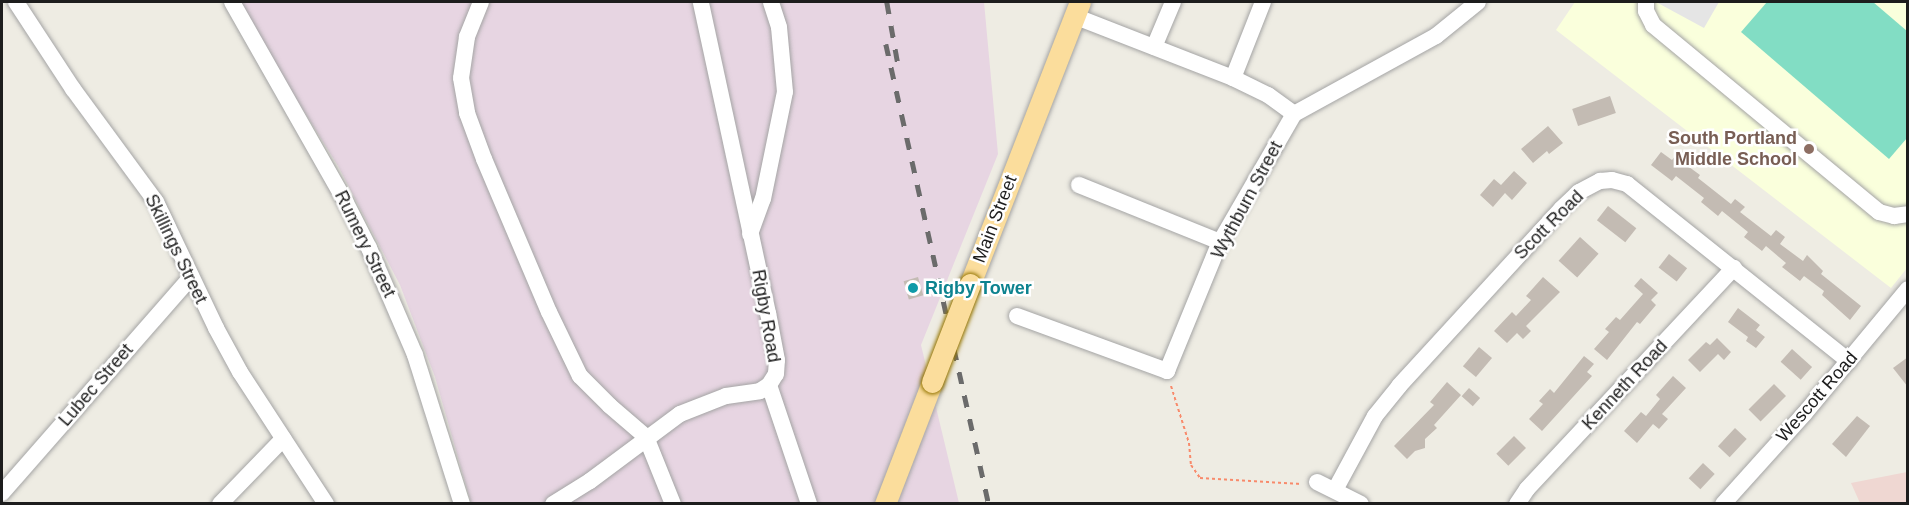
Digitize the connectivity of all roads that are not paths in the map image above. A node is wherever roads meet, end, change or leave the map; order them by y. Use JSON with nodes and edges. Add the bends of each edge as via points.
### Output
{"nodes":[{"id":1,"x":16,"y":2,"type":"edge"},
{"id":2,"x":232,"y":2,"type":"edge"},
{"id":3,"x":482,"y":2,"type":"edge"},
{"id":4,"x":702,"y":2,"type":"edge"},
{"id":5,"x":771,"y":2,"type":"edge"},
{"id":6,"x":1173,"y":2,"type":"edge"},
{"id":7,"x":1263,"y":2,"type":"edge"},
{"id":8,"x":1478,"y":2,"type":"edge"},
{"id":9,"x":1646,"y":2,"type":"edge"},
{"id":10,"x":1077,"y":9,"type":"edge"},
{"id":11,"x":1154,"y":47,"type":"junction"},
{"id":12,"x":1233,"y":78,"type":"junction"},
{"id":13,"x":1294,"y":114,"type":"junction"},
{"id":14,"x":1079,"y":185,"type":"dead end"},
{"id":15,"x":1908,"y":213,"type":"edge"},
{"id":16,"x":750,"y":234,"type":"junction"},
{"id":17,"x":1220,"y":242,"type":"junction"},
{"id":18,"x":1734,"y":268,"type":"junction"},
{"id":19,"x":191,"y":277,"type":"junction"},
{"id":20,"x":1908,"y":289,"type":"edge"},
{"id":21,"x":1017,"y":316,"type":"dead end"},
{"id":22,"x":1850,"y":361,"type":"junction"},
{"id":23,"x":769,"y":386,"type":"junction"},
{"id":24,"x":646,"y":438,"type":"junction"},
{"id":25,"x":283,"y":439,"type":"junction"},
{"id":26,"x":1317,"y":482,"type":"road end"},
{"id":27,"x":1335,"y":490,"type":"junction"},
{"id":28,"x":2,"y":494,"type":"edge"},
{"id":29,"x":220,"y":504,"type":"edge"},
{"id":30,"x":326,"y":504,"type":"edge"},
{"id":31,"x":462,"y":504,"type":"edge"},
{"id":32,"x":554,"y":504,"type":"edge"},
{"id":33,"x":673,"y":504,"type":"edge"},
{"id":34,"x":808,"y":504,"type":"edge"},
{"id":35,"x":885,"y":504,"type":"edge"},
{"id":36,"x":1361,"y":504,"type":"edge"},
{"id":37,"x":1517,"y":504,"type":"edge"},
{"id":38,"x":1723,"y":504,"type":"edge"}],
"edges":[{"from":1,"to":19,"type":"street","name":"Skillings Street","via":[[73,89],[156,202]]},
{"from":2,"to":31,"type":"street","name":"Rumery Street","via":[[369,248],[415,355]]},
{"from":3,"to":24,"type":"street","via":[[467,37],[461,78],[467,113],[484,159],[580,376]]},
{"from":4,"to":16,"type":"street","name":"Rigby Road"},
{"from":5,"to":16,"type":"street","via":[[779,27],[785,92],[763,199]]},
{"from":6,"to":11,"type":"street"},
{"from":7,"to":12,"type":"street"},
{"from":8,"to":13,"type":"street","via":[[1436,36]]},
{"from":9,"to":15,"type":"street","via":[[1653,25],[1879,212],[1894,216]]},
{"from":10,"to":11,"type":"street"},
{"from":10,"to":35,"type":"main road","name":"Main Street","bridge":true},
{"from":11,"to":12,"type":"street"},
{"from":12,"to":13,"type":"street","via":[[1268,95]]},
{"from":13,"to":17,"type":"street","name":"Wythburn Street"},
{"from":14,"to":17,"type":"street"},
{"from":16,"to":23,"type":"street","name":"Rigby Road","via":[[777,360],[776,374]]},
{"from":17,"to":21,"type":"street","name":"Wythburn Street","via":[[1167,371]]},
{"from":18,"to":22,"type":"street","name":"Scott Road"},
{"from":18,"to":27,"type":"street","name":"Scott Road","via":[[1627,184],[1600,181],[1578,192],[1399,386],[1365,431]]},
{"from":18,"to":37,"type":"street","name":"Kenneth Road"},
{"from":19,"to":25,"type":"street","name":"Skillings Street","via":[[230,354]]},
{"from":19,"to":28,"type":"street","name":"Lubec Street"},
{"from":20,"to":22,"type":"street","name":"Wescott Road"},
{"from":22,"to":38,"type":"street","name":"Wescott Road"},
{"from":23,"to":24,"type":"street","name":"Rigby Road","via":[[702,404]]},
{"from":23,"to":34,"type":"street"},
{"from":24,"to":32,"type":"street","name":"Rigby Road"},
{"from":24,"to":33,"type":"street"},
{"from":25,"to":29,"type":"street"},
{"from":25,"to":30,"type":"street","name":"Skillings Street"},
{"from":26,"to":27,"type":"street"},
{"from":27,"to":36,"type":"street"}]}
